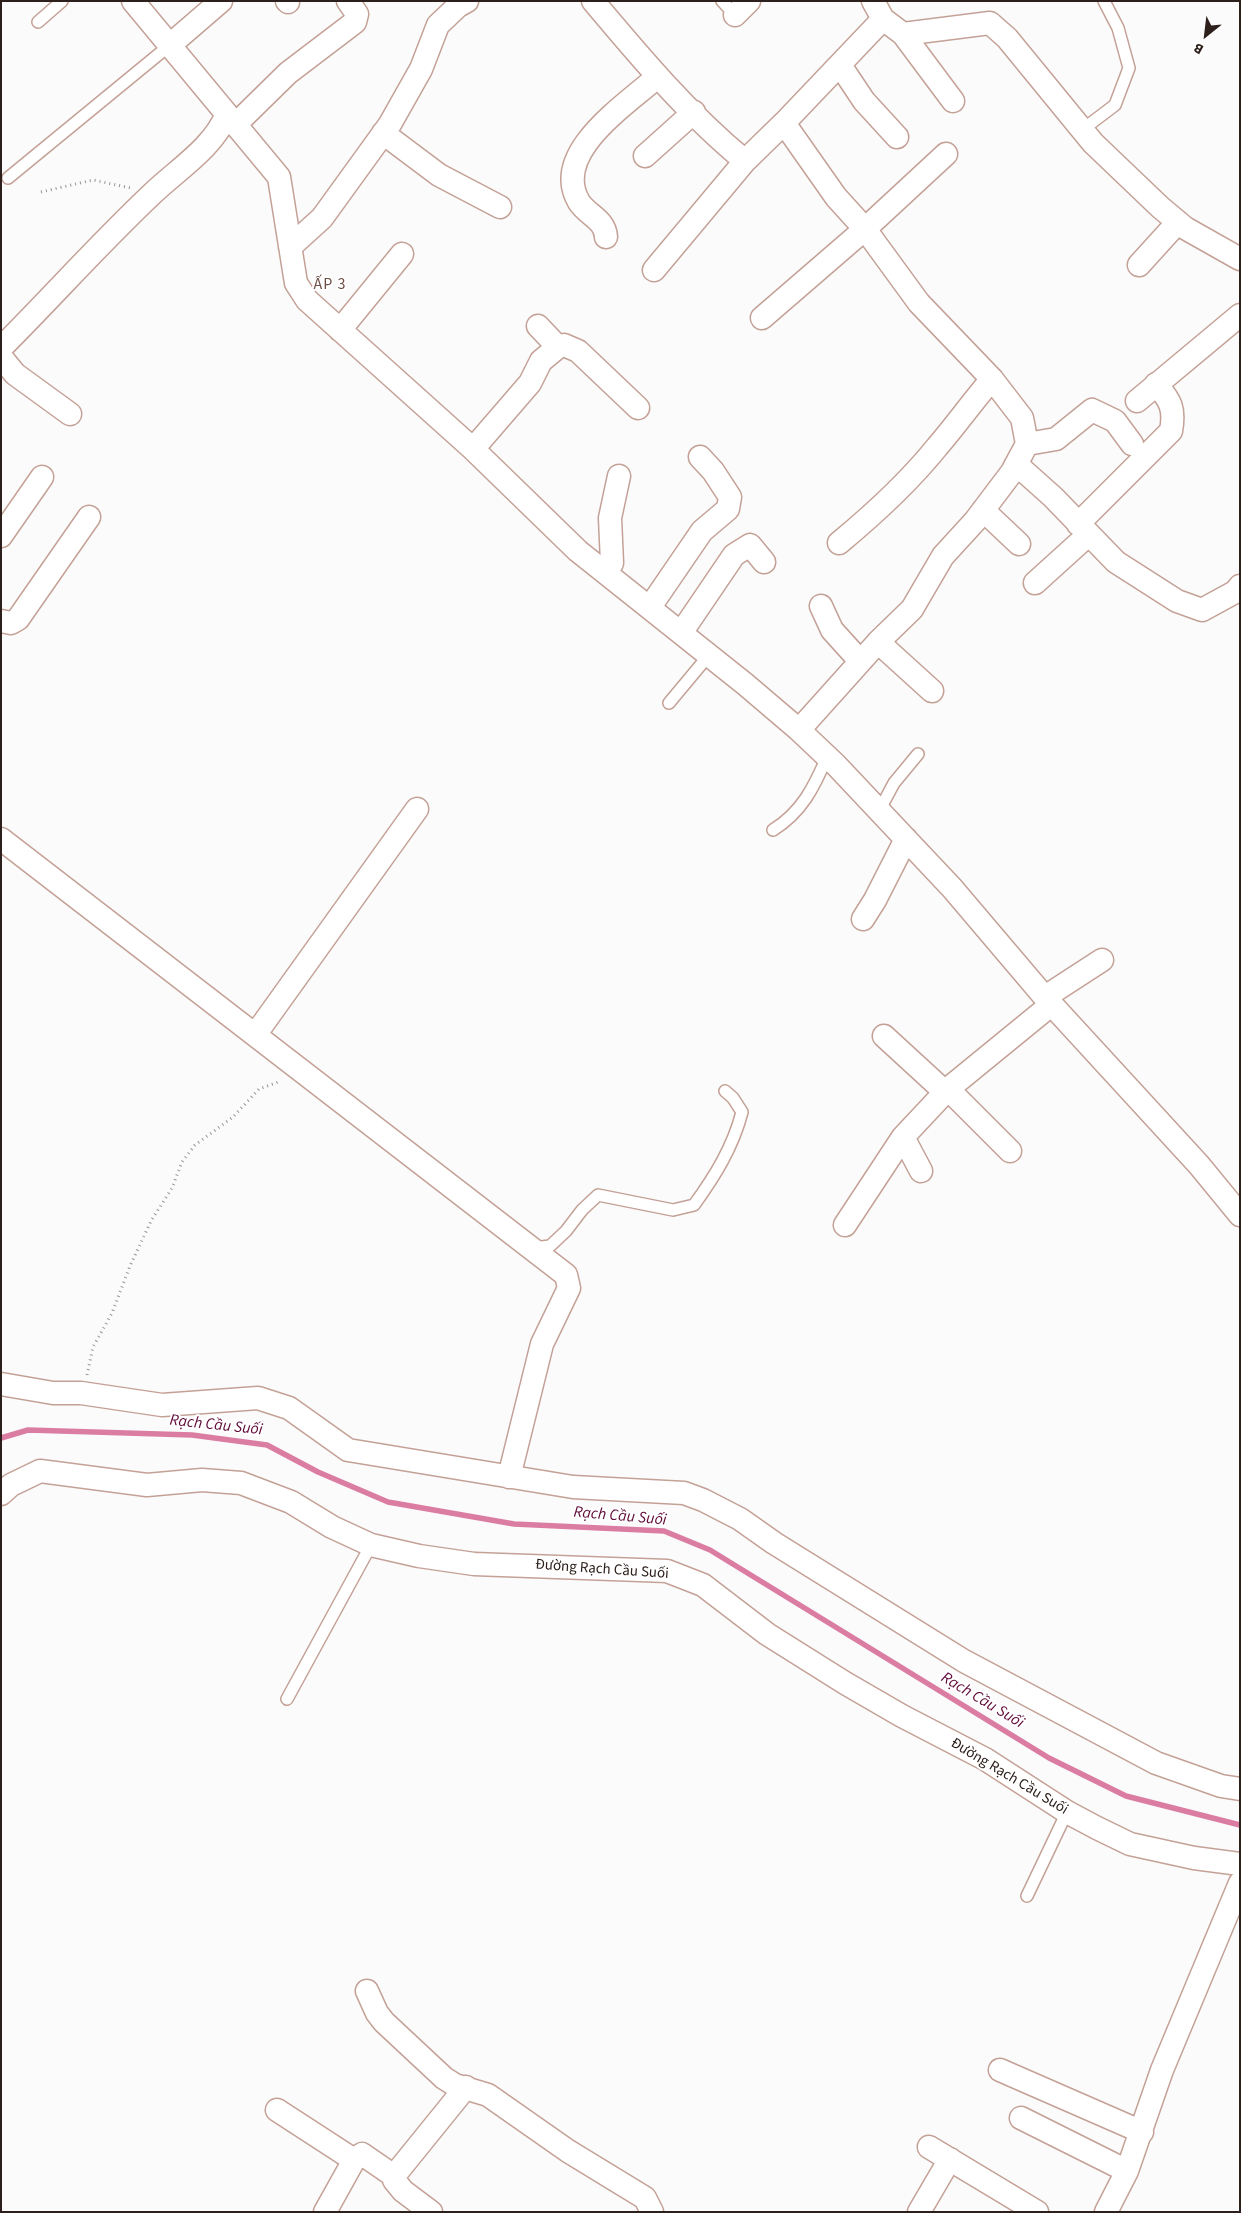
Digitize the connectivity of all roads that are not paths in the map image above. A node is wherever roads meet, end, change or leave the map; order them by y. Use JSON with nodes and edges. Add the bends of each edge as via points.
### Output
{"nodes":[{"id":1,"x":62,"y":1,"type":"edge"},
{"id":2,"x":133,"y":1,"type":"edge"},
{"id":3,"x":221,"y":1,"type":"edge"},
{"id":4,"x":348,"y":1,"type":"edge"},
{"id":5,"x":467,"y":1,"type":"edge"},
{"id":6,"x":593,"y":1,"type":"edge"},
{"id":7,"x":1104,"y":1,"type":"edge"},
{"id":8,"x":878,"y":10,"type":"edge"},
{"id":9,"x":38,"y":22,"type":"dead end"},
{"id":10,"x":903,"y":34,"type":"junction"},
{"id":11,"x":170,"y":45,"type":"junction"},
{"id":12,"x":840,"y":66,"type":"junction"},
{"id":13,"x":657,"y":77,"type":"junction"},
{"id":14,"x":953,"y":101,"type":"dead end"},
{"id":15,"x":694,"y":112,"type":"junction"},
{"id":16,"x":231,"y":119,"type":"junction"},
{"id":17,"x":784,"y":123,"type":"junction"},
{"id":18,"x":1082,"y":130,"type":"junction"},
{"id":19,"x":383,"y":133,"type":"junction"},
{"id":20,"x":897,"y":137,"type":"dead end"},
{"id":21,"x":946,"y":154,"type":"dead end"},
{"id":22,"x":645,"y":156,"type":"dead end"},
{"id":23,"x":745,"y":160,"type":"junction"},
{"id":24,"x":8,"y":178,"type":"dead end"},
{"id":25,"x":500,"y":206,"type":"dead end"},
{"id":26,"x":1178,"y":222,"type":"junction"},
{"id":27,"x":865,"y":229,"type":"junction"},
{"id":28,"x":606,"y":237,"type":"dead end"},
{"id":29,"x":290,"y":247,"type":"junction"},
{"id":30,"x":402,"y":254,"type":"dead end"},
{"id":31,"x":1240,"y":258,"type":"edge"},
{"id":32,"x":1139,"y":265,"type":"dead end"},
{"id":33,"x":654,"y":270,"type":"dead end"},
{"id":34,"x":1240,"y":315,"type":"edge"},
{"id":35,"x":762,"y":318,"type":"dead end"},
{"id":36,"x":538,"y":326,"type":"dead end"},
{"id":37,"x":340,"y":330,"type":"junction"},
{"id":38,"x":558,"y":347,"type":"junction"},
{"id":39,"x":1,"y":348,"type":"edge"},
{"id":40,"x":1,"y":358,"type":"edge"},
{"id":41,"x":992,"y":379,"type":"junction"},
{"id":42,"x":1156,"y":384,"type":"junction"},
{"id":43,"x":1137,"y":400,"type":"dead end"},
{"id":44,"x":638,"y":408,"type":"dead end"},
{"id":45,"x":70,"y":414,"type":"dead end"},
{"id":46,"x":1028,"y":444,"type":"junction"},
{"id":47,"x":1132,"y":444,"type":"dead end"},
{"id":48,"x":473,"y":449,"type":"junction"},
{"id":49,"x":700,"y":457,"type":"dead end"},
{"id":50,"x":1016,"y":464,"type":"junction"},
{"id":51,"x":619,"y":476,"type":"dead end"},
{"id":52,"x":42,"y":477,"type":"dead end"},
{"id":53,"x":983,"y":510,"type":"junction"},
{"id":54,"x":89,"y":517,"type":"dead end"},
{"id":55,"x":1083,"y":529,"type":"junction"},
{"id":56,"x":1,"y":536,"type":"edge"},
{"id":57,"x":839,"y":543,"type":"dead end"},
{"id":58,"x":1019,"y":544,"type":"dead end"},
{"id":59,"x":764,"y":562,"type":"dead end"},
{"id":60,"x":606,"y":574,"type":"junction"},
{"id":61,"x":1035,"y":582,"type":"dead end"},
{"id":62,"x":1240,"y":586,"type":"edge"},
{"id":63,"x":822,"y":606,"type":"dead end"},
{"id":64,"x":650,"y":607,"type":"junction"},
{"id":65,"x":1,"y":621,"type":"edge"},
{"id":66,"x":681,"y":633,"type":"junction"},
{"id":67,"x":878,"y":642,"type":"junction"},
{"id":68,"x":708,"y":655,"type":"junction"},
{"id":69,"x":860,"y":661,"type":"junction"},
{"id":70,"x":932,"y":691,"type":"dead end"},
{"id":71,"x":669,"y":703,"type":"dead end"},
{"id":72,"x":799,"y":730,"type":"junction"},
{"id":73,"x":918,"y":754,"type":"dead end"},
{"id":74,"x":827,"y":757,"type":"junction"},
{"id":75,"x":417,"y":809,"type":"dead end"},
{"id":76,"x":879,"y":811,"type":"junction"},
{"id":77,"x":773,"y":830,"type":"dead end"},
{"id":78,"x":1,"y":839,"type":"edge"},
{"id":79,"x":906,"y":839,"type":"junction"},
{"id":80,"x":863,"y":919,"type":"dead end"},
{"id":81,"x":1102,"y":960,"type":"dead end"},
{"id":82,"x":1049,"y":1001,"type":"junction"},
{"id":83,"x":255,"y":1035,"type":"junction"},
{"id":84,"x":884,"y":1036,"type":"dead end"},
{"id":85,"x":725,"y":1090,"type":"dead end"},
{"id":86,"x":946,"y":1090,"type":"junction"},
{"id":87,"x":903,"y":1137,"type":"junction"},
{"id":88,"x":1010,"y":1152,"type":"dead end"},
{"id":89,"x":921,"y":1171,"type":"dead end"},
{"id":90,"x":1240,"y":1215,"type":"edge"},
{"id":91,"x":845,"y":1225,"type":"dead end"},
{"id":92,"x":531,"y":1248,"type":"junction"},
{"id":93,"x":1,"y":1384,"type":"edge"},
{"id":94,"x":509,"y":1477,"type":"junction"},
{"id":95,"x":1,"y":1494,"type":"edge"},
{"id":96,"x":371,"y":1544,"type":"junction"},
{"id":97,"x":287,"y":1699,"type":"dead end"},
{"id":98,"x":1240,"y":1790,"type":"edge"},
{"id":99,"x":1066,"y":1812,"type":"junction"},
{"id":100,"x":1240,"y":1864,"type":"edge"},
{"id":101,"x":1240,"y":1883,"type":"edge"},
{"id":102,"x":1027,"y":1896,"type":"dead end"},
{"id":103,"x":367,"y":1991,"type":"dead end"},
{"id":104,"x":1000,"y":2070,"type":"dead end"},
{"id":105,"x":466,"y":2087,"type":"junction"},
{"id":106,"x":277,"y":2110,"type":"dead end"},
{"id":107,"x":1021,"y":2118,"type":"dead end"},
{"id":108,"x":1142,"y":2132,"type":"junction"},
{"id":109,"x":929,"y":2147,"type":"dead end"},
{"id":110,"x":354,"y":2160,"type":"junction"},
{"id":111,"x":950,"y":2160,"type":"junction"},
{"id":112,"x":1127,"y":2170,"type":"junction"},
{"id":113,"x":394,"y":2176,"type":"junction"},
{"id":114,"x":1011,"y":2205,"type":"edge"},
{"id":115,"x":325,"y":2212,"type":"edge"},
{"id":116,"x":431,"y":2212,"type":"edge"},
{"id":117,"x":652,"y":2212,"type":"edge"},
{"id":118,"x":919,"y":2212,"type":"edge"},
{"id":119,"x":1037,"y":2212,"type":"edge"},
{"id":120,"x":1106,"y":2212,"type":"edge"}],
"edges":[{"from":1,"to":9,"type":"lane"},
{"from":2,"to":11,"type":"street"},
{"from":3,"to":11,"type":"street"},
{"from":4,"to":16,"type":"street","via":[[357,14],[356,22]]},
{"from":5,"to":19,"type":"street","via":[[438,25],[421,69]]},
{"from":6,"to":13,"type":"street"},
{"from":7,"to":18,"type":"lane","via":[[1118,28],[1129,68],[1115,105]]},
{"from":8,"to":10,"type":"street"},
{"from":8,"to":12,"type":"street"},
{"from":10,"to":14,"type":"street"},
{"from":10,"to":18,"type":"street","via":[[990,23],[1008,38]]},
{"from":11,"to":16,"type":"street"},
{"from":11,"to":24,"type":"lane"},
{"from":12,"to":17,"type":"street"},
{"from":12,"to":20,"type":"street","via":[[864,101]]},
{"from":13,"to":15,"type":"street"},
{"from":13,"to":28,"type":"street","via":[[608,118],[579,152],[572,167],[579,202],[606,230]]},
{"from":15,"to":22,"type":"street"},
{"from":15,"to":23,"type":"street","via":[[716,138]]},
{"from":16,"to":29,"type":"street","via":[[279,177]]},
{"from":16,"to":39,"type":"street","via":[[151,195]]},
{"from":17,"to":23,"type":"street"},
{"from":17,"to":27,"type":"street","via":[[836,197]]},
{"from":18,"to":26,"type":"street"},
{"from":19,"to":25,"type":"street","via":[[439,175]]},
{"from":19,"to":29,"type":"street","via":[[322,218]]},
{"from":21,"to":27,"type":"street"},
{"from":23,"to":33,"type":"street"},
{"from":26,"to":31,"type":"street"},
{"from":26,"to":32,"type":"street"},
{"from":27,"to":35,"type":"street"},
{"from":27,"to":41,"type":"street","via":[[918,303]]},
{"from":29,"to":37,"type":"street","via":[[296,283],[307,300]]},
{"from":30,"to":37,"type":"street"},
{"from":34,"to":42,"type":"street"},
{"from":36,"to":38,"type":"street"},
{"from":37,"to":48,"type":"street"},
{"from":38,"to":44,"type":"street","via":[[578,351]]},
{"from":38,"to":48,"type":"street","via":[[542,361],[530,383]]},
{"from":40,"to":45,"type":"street","via":[[15,374]]},
{"from":41,"to":46,"type":"street","via":[[1022,418]]},
{"from":41,"to":57,"type":"street","via":[[902,486]]},
{"from":42,"to":43,"type":"street"},
{"from":42,"to":55,"type":"street","via":[[1169,398],[1173,417],[1171,431]]},
{"from":46,"to":47,"type":"street","via":[[1056,439],[1092,410],[1115,422]]},
{"from":46,"to":50,"type":"street"},
{"from":48,"to":60,"type":"street"},
{"from":49,"to":64,"type":"street","via":[[713,470],[730,497],[728,509],[702,531]]},
{"from":50,"to":53,"type":"street"},
{"from":50,"to":55,"type":"street"},
{"from":51,"to":60,"type":"street","via":[[610,518],[612,563]]},
{"from":52,"to":56,"type":"street"},
{"from":53,"to":58,"type":"street"},
{"from":53,"to":67,"type":"street","via":[[943,556],[912,609]]},
{"from":54,"to":65,"type":"street","via":[[18,619],[11,623]]},
{"from":55,"to":61,"type":"street"},
{"from":55,"to":62,"type":"street","via":[[1116,562],[1177,602],[1202,610]]},
{"from":59,"to":66,"type":"street","via":[[750,545],[734,556]]},
{"from":60,"to":64,"type":"street"},
{"from":63,"to":69,"type":"street","via":[[832,630]]},
{"from":64,"to":66,"type":"street"},
{"from":66,"to":68,"type":"street"},
{"from":67,"to":69,"type":"street"},
{"from":67,"to":70,"type":"street"},
{"from":68,"to":71,"type":"lane"},
{"from":68,"to":72,"type":"street"},
{"from":69,"to":72,"type":"street"},
{"from":72,"to":74,"type":"street"},
{"from":73,"to":76,"type":"lane","via":[[894,783]]},
{"from":74,"to":76,"type":"street"},
{"from":74,"to":77,"type":"lane","via":[[800,808]]},
{"from":75,"to":83,"type":"street"},
{"from":76,"to":79,"type":"street"},
{"from":78,"to":83,"type":"street"},
{"from":79,"to":80,"type":"street"},
{"from":79,"to":82,"type":"street"},
{"from":81,"to":82,"type":"street"},
{"from":82,"to":86,"type":"street"},
{"from":82,"to":90,"type":"street","via":[[1199,1165]]},
{"from":83,"to":92,"type":"street"},
{"from":84,"to":86,"type":"street"},
{"from":85,"to":92,"type":"lane","via":[[742,1112],[738,1130],[711,1181],[694,1205],[673,1210],[598,1195],[550,1246]]},
{"from":86,"to":87,"type":"street"},
{"from":86,"to":88,"type":"street"},
{"from":87,"to":89,"type":"street"},
{"from":87,"to":91,"type":"street"},
{"from":92,"to":94,"type":"street","via":[[566,1275],[569,1288],[542,1344]]},
{"from":93,"to":94,"type":"street","via":[[162,1405],[258,1398],[289,1408],[348,1450]]},
{"from":94,"to":98,"type":"street","via":[[573,1487],[684,1493],[704,1500],[740,1519],[964,1661],[1156,1763]]},
{"from":95,"to":96,"type":"street","name":"Đường Rạch Cầu Suối","via":[[11,1485],[40,1471],[147,1485],[202,1480],[240,1483],[291,1502],[332,1527]]},
{"from":96,"to":97,"type":"lane"},
{"from":96,"to":99,"type":"street","name":"Đường Rạch Cầu Suối","via":[[419,1556],[474,1564],[667,1571],[703,1586],[767,1634],[902,1716],[985,1759]]},
{"from":99,"to":100,"type":"street","name":"Đường Rạch Cầu Suối","via":[[1130,1844]]},
{"from":99,"to":102,"type":"lane"},
{"from":101,"to":108,"type":"street","via":[[1162,2070]]},
{"from":103,"to":105,"type":"street","via":[[384,2022],[444,2078]]},
{"from":104,"to":108,"type":"street"},
{"from":105,"to":113,"type":"street"},
{"from":105,"to":117,"type":"street","via":[[488,2095],[568,2151],[627,2185],[645,2198]]},
{"from":106,"to":110,"type":"street"},
{"from":107,"to":112,"type":"street"},
{"from":108,"to":112,"type":"street"},
{"from":109,"to":111,"type":"street"},
{"from":110,"to":113,"type":"street","via":[[362,2154]]},
{"from":110,"to":115,"type":"street"},
{"from":111,"to":114,"type":"street"},
{"from":111,"to":118,"type":"street"},
{"from":112,"to":120,"type":"street"},
{"from":113,"to":116,"type":"street","via":[[403,2191]]},
{"from":114,"to":119,"type":"street"}]}
